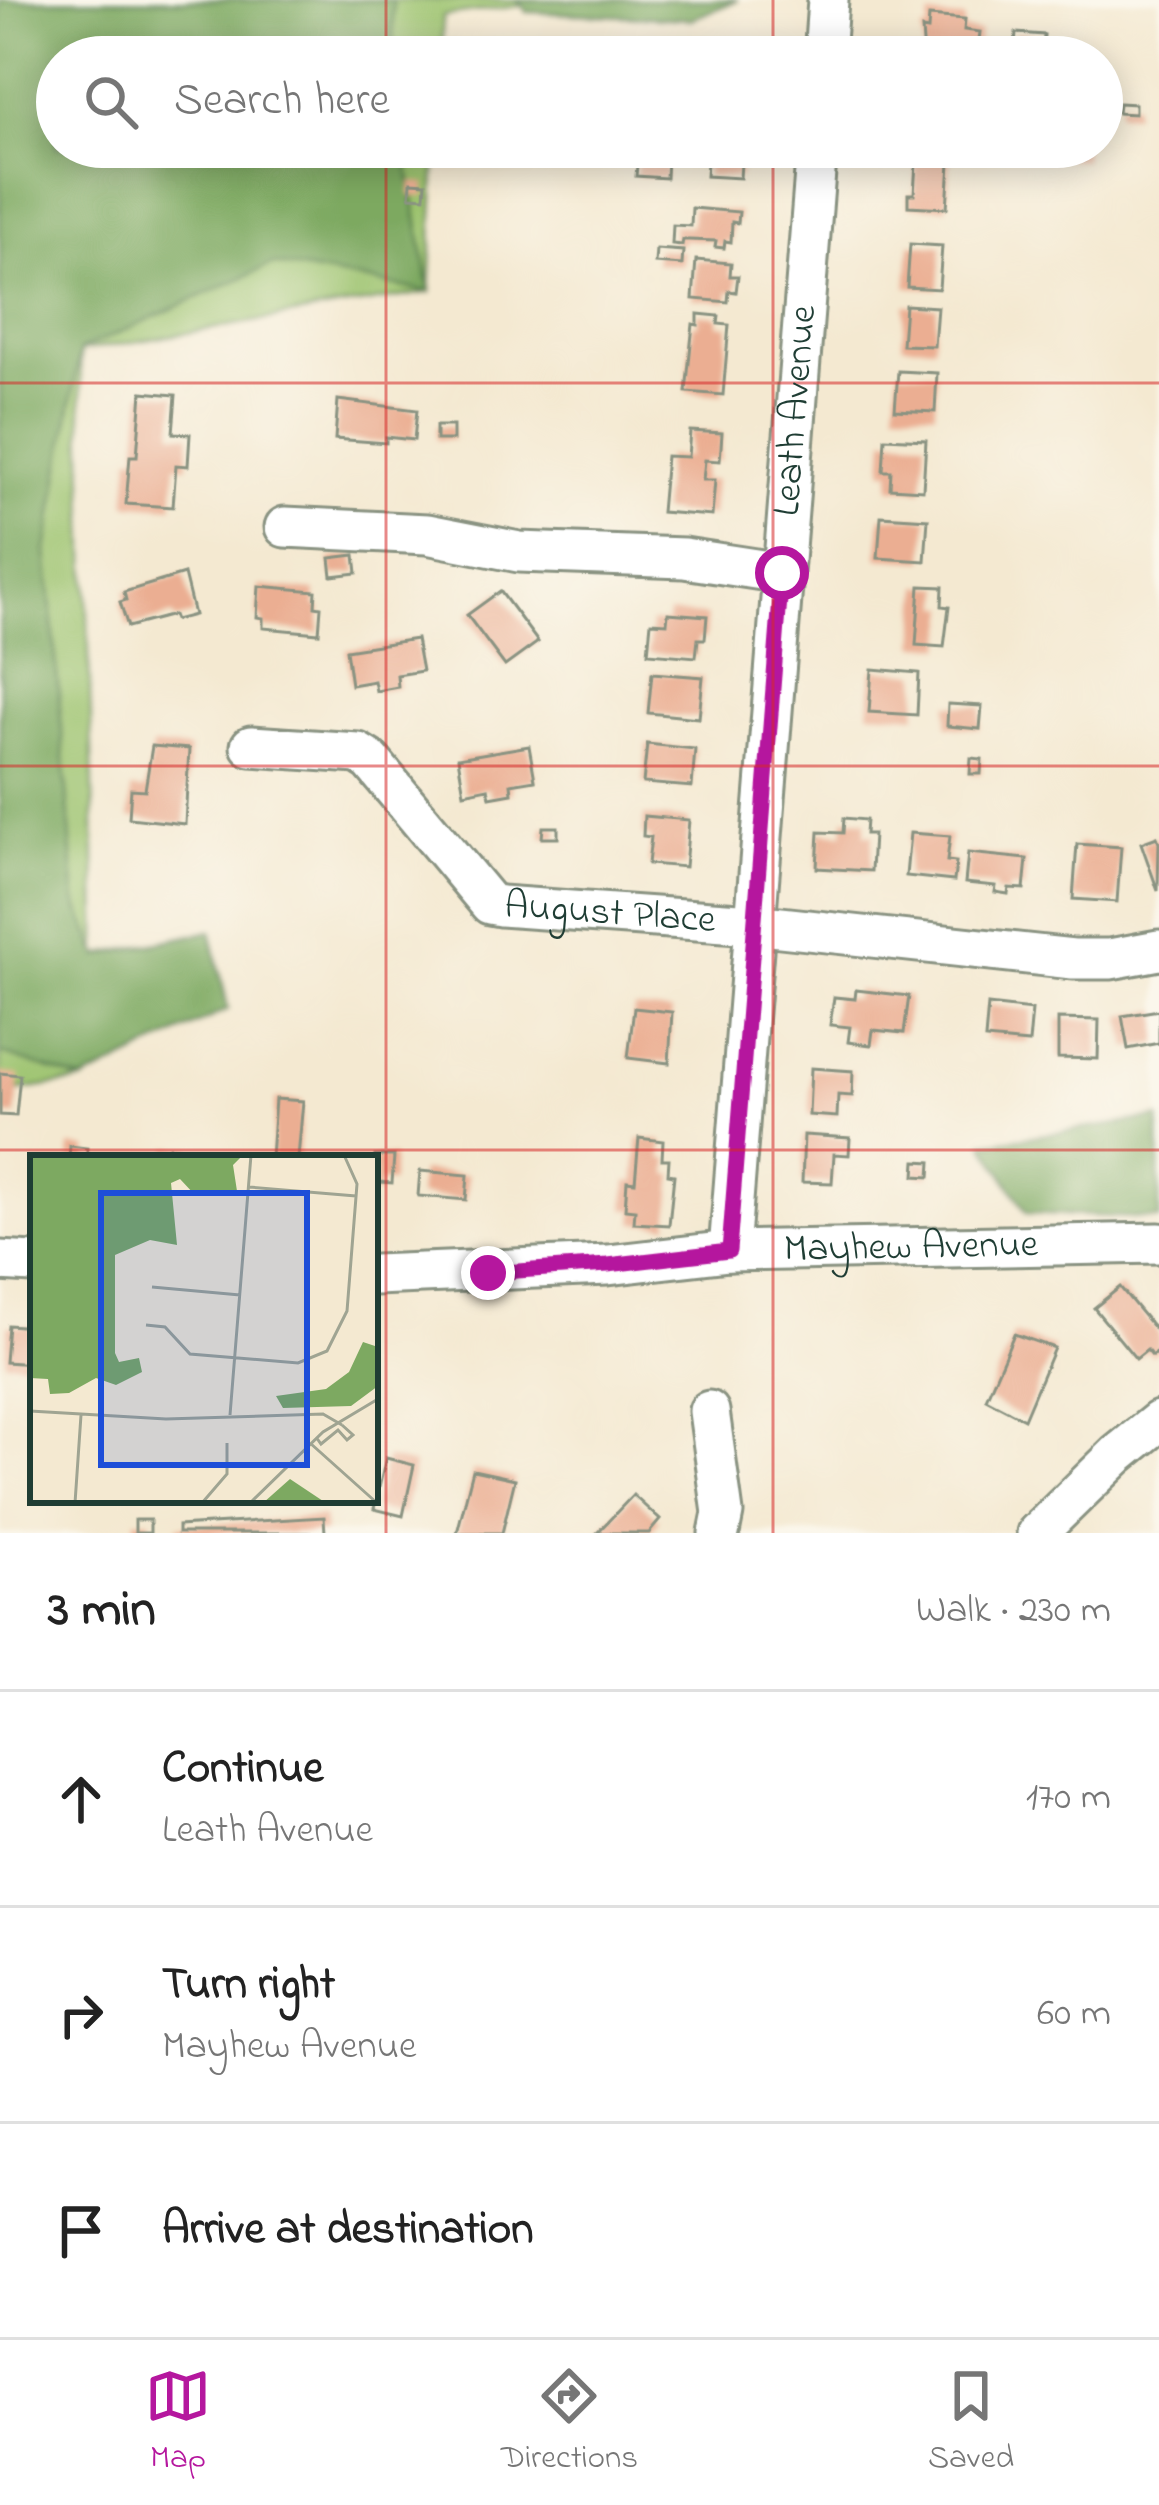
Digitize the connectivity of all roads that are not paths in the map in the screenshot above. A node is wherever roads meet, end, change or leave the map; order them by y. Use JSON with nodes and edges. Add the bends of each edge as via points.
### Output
{"nodes":[{"id":1,"x":829,"y":0,"type":"edge"},
{"id":2,"x":826,"y":36,"type":"edge"},
{"id":3,"x":815,"y":168,"type":"edge"},
{"id":4,"x":286,"y":527,"type":"dead end"},
{"id":5,"x":782,"y":573,"type":"junction"},
{"id":6,"x":251,"y":746,"type":"dead end"},
{"id":7,"x":753,"y":924,"type":"junction"},
{"id":8,"x":1159,"y":950,"type":"edge"},
{"id":9,"x":1159,"y":1243,"type":"edge"},
{"id":10,"x":729,"y":1251,"type":"junction"},
{"id":11,"x":0,"y":1261,"type":"edge"},
{"id":12,"x":30,"y":1263,"type":"edge"},
{"id":13,"x":378,"y":1274,"type":"edge"},
{"id":14,"x":709,"y":1411,"type":"dead end"},
{"id":15,"x":1159,"y":1421,"type":"edge"},
{"id":16,"x":719,"y":1533,"type":"edge"},
{"id":17,"x":1037,"y":1533,"type":"edge"}],
"edges":[{"from":1,"to":2,"type":"street"},
{"from":3,"to":5,"type":"street","name":"Leath Avenue"},
{"from":4,"to":5,"type":"street"},
{"from":5,"to":7,"type":"street","name":"Leath Avenue"},
{"from":6,"to":7,"type":"street","name":"August Place","via":[[350,751],[371,761],[490,904]]},
{"from":7,"to":8,"type":"street","name":"August Place","via":[[1073,958]]},
{"from":7,"to":10,"type":"street","name":"Leath Avenue"},
{"from":9,"to":10,"type":"street","name":"Mayhew Avenue"},
{"from":10,"to":13,"type":"street","name":"Mayhew Avenue","via":[[608,1265]]},
{"from":11,"to":12,"type":"street"},
{"from":14,"to":16,"type":"street","via":[[724,1513]]},
{"from":15,"to":17,"type":"street"}]}
